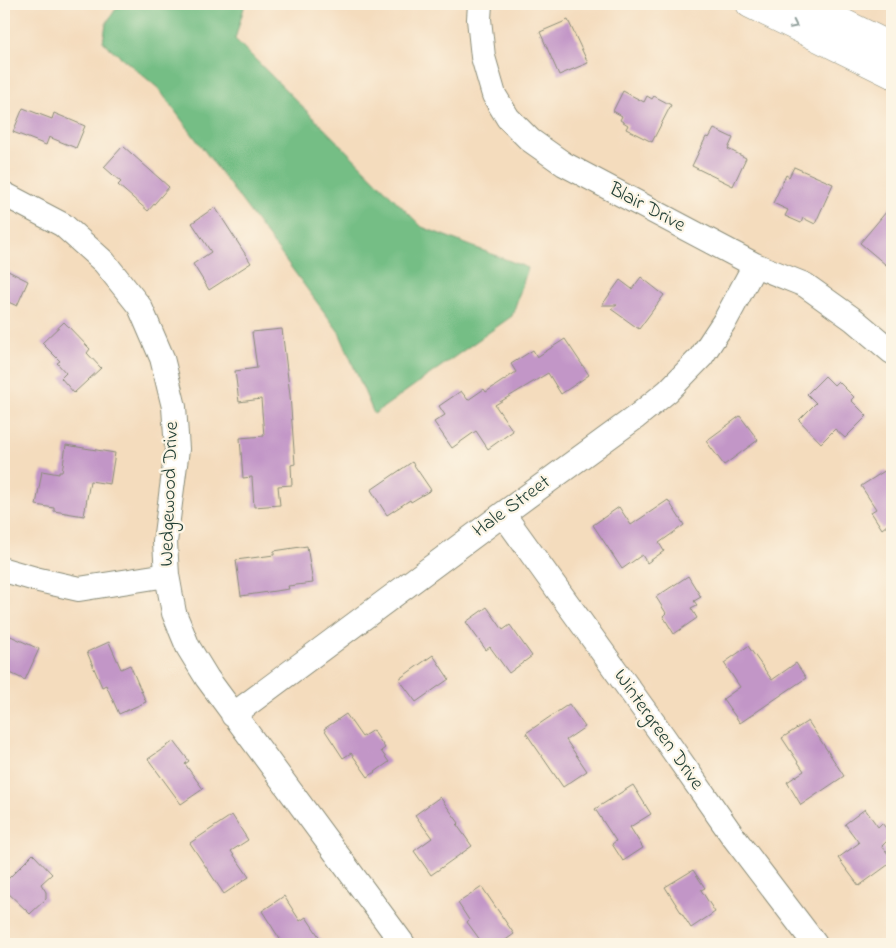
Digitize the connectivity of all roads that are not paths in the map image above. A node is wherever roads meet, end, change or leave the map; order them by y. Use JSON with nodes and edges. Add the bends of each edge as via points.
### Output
{"nodes":[{"id":1,"x":480,"y":4,"type":"edge"},
{"id":2,"x":750,"y":4,"type":"edge"},
{"id":3,"x":805,"y":4,"type":"edge"},
{"id":4,"x":892,"y":47,"type":"edge"},
{"id":5,"x":892,"y":74,"type":"edge"},
{"id":6,"x":4,"y":194,"type":"edge"},
{"id":7,"x":755,"y":265,"type":"junction"},
{"id":8,"x":892,"y":352,"type":"edge"},
{"id":9,"x":503,"y":514,"type":"junction"},
{"id":10,"x":4,"y":570,"type":"edge"},
{"id":11,"x":167,"y":575,"type":"junction"},
{"id":12,"x":233,"y":715,"type":"junction"},
{"id":13,"x":403,"y":944,"type":"edge"},
{"id":14,"x":815,"y":944,"type":"edge"}],
"edges":[{"from":1,"to":7,"type":"street","name":"Blair Drive","via":[[483,57],[494,95],[508,118],[530,140],[564,164]]},
{"from":2,"to":5,"type":"main road","one_way":true},
{"from":3,"to":4,"type":"main road"},
{"from":6,"to":11,"type":"street","name":"Wedgewood Drive","via":[[63,225],[104,262],[140,307],[162,358],[174,407],[177,449],[165,542]]},
{"from":7,"to":8,"type":"street","name":"Blair Drive","via":[[805,285]]},
{"from":7,"to":9,"type":"street","name":"Hale Street","via":[[701,357],[668,391]]},
{"from":9,"to":12,"type":"street","name":"Hale Street"},
{"from":9,"to":14,"type":"street","name":"Wintergreen Drive","via":[[732,835]]},
{"from":10,"to":11,"type":"street","via":[[79,589]]},
{"from":11,"to":12,"type":"street","name":"Wedgewood Drive","via":[[174,613],[188,647]]},
{"from":12,"to":13,"type":"street","name":"Wedgewood Drive"}]}
